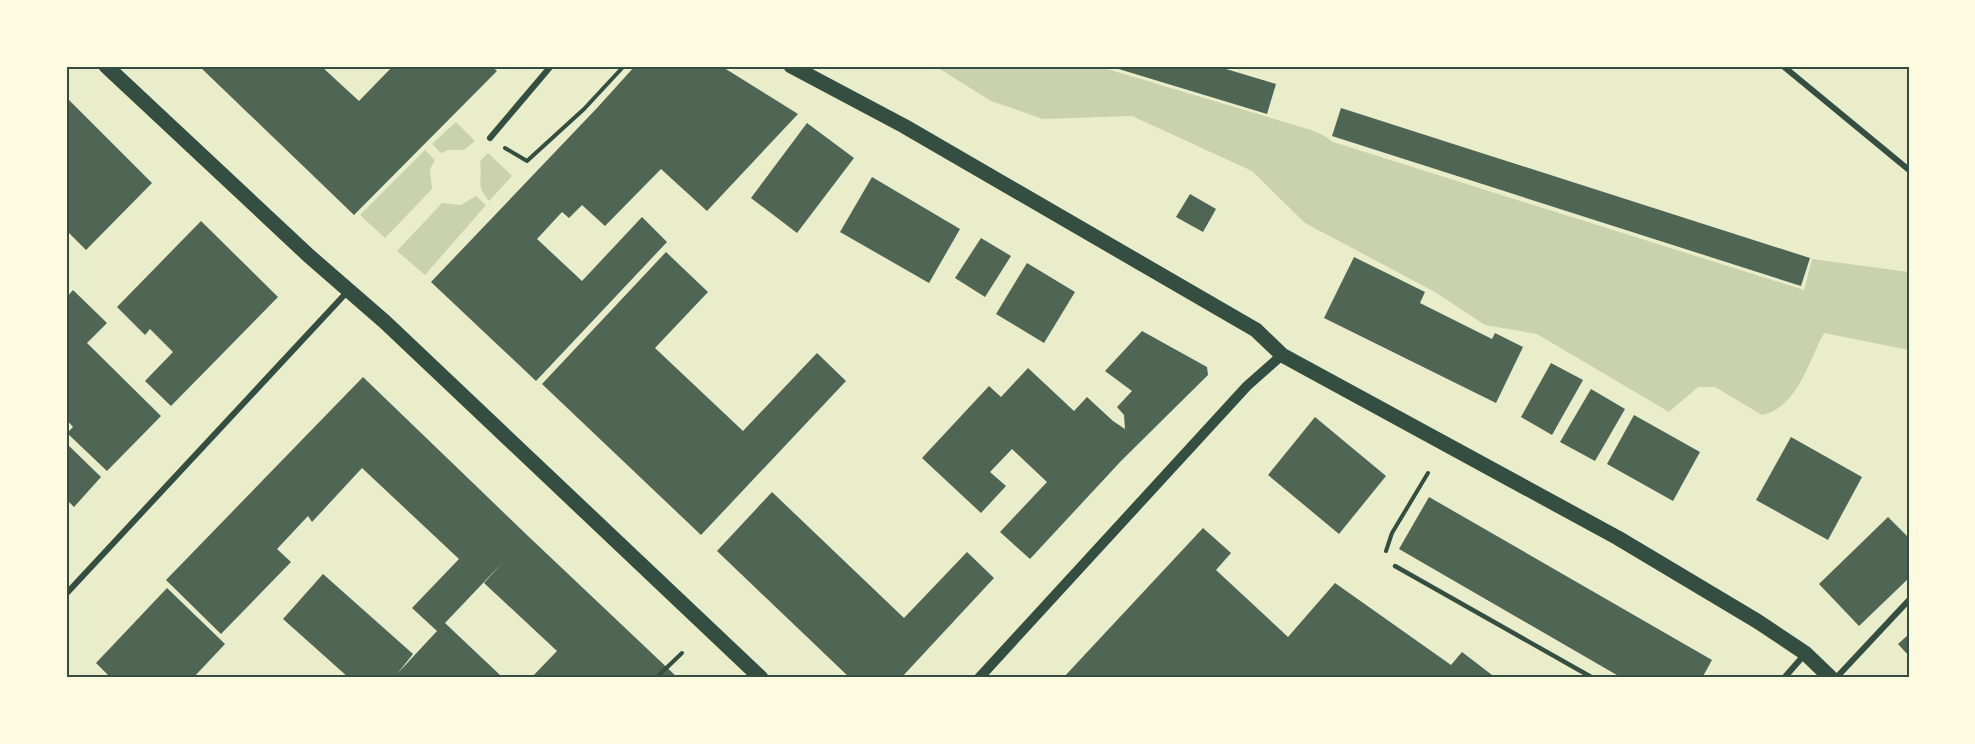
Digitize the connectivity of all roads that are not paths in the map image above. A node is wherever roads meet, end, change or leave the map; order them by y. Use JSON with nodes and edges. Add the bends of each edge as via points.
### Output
{"nodes":[{"id":1,"x":106,"y":66,"type":"edge"},
{"id":2,"x":551,"y":66,"type":"edge"},
{"id":3,"x":791,"y":66,"type":"edge"},
{"id":4,"x":1783,"y":66,"type":"edge"},
{"id":5,"x":490,"y":138,"type":"road end"},
{"id":6,"x":1909,"y":170,"type":"edge"},
{"id":7,"x":349,"y":291,"type":"junction"},
{"id":8,"x":1282,"y":355,"type":"junction"},
{"id":9,"x":1395,"y":566,"type":"road end"},
{"id":10,"x":66,"y":594,"type":"edge"},
{"id":11,"x":1909,"y":600,"type":"edge"},
{"id":12,"x":1805,"y":653,"type":"junction"},
{"id":13,"x":761,"y":678,"type":"edge"},
{"id":14,"x":979,"y":678,"type":"edge"},
{"id":15,"x":1593,"y":678,"type":"edge"},
{"id":16,"x":1784,"y":678,"type":"edge"},
{"id":17,"x":1831,"y":678,"type":"edge"},
{"id":18,"x":1836,"y":678,"type":"edge"}],
"edges":[{"from":1,"to":7,"type":"main road"},
{"from":2,"to":5,"type":"street"},
{"from":3,"to":8,"type":"main road","via":[[904,126],[1256,330]]},
{"from":4,"to":6,"type":"street"},
{"from":7,"to":10,"type":"street"},
{"from":7,"to":13,"type":"main road"},
{"from":8,"to":12,"type":"main road","via":[[1618,538]]},
{"from":8,"to":14,"type":"street","via":[[1247,386]]},
{"from":9,"to":15,"type":"lane"},
{"from":11,"to":18,"type":"street"},
{"from":12,"to":16,"type":"street"},
{"from":12,"to":17,"type":"main road"}]}
